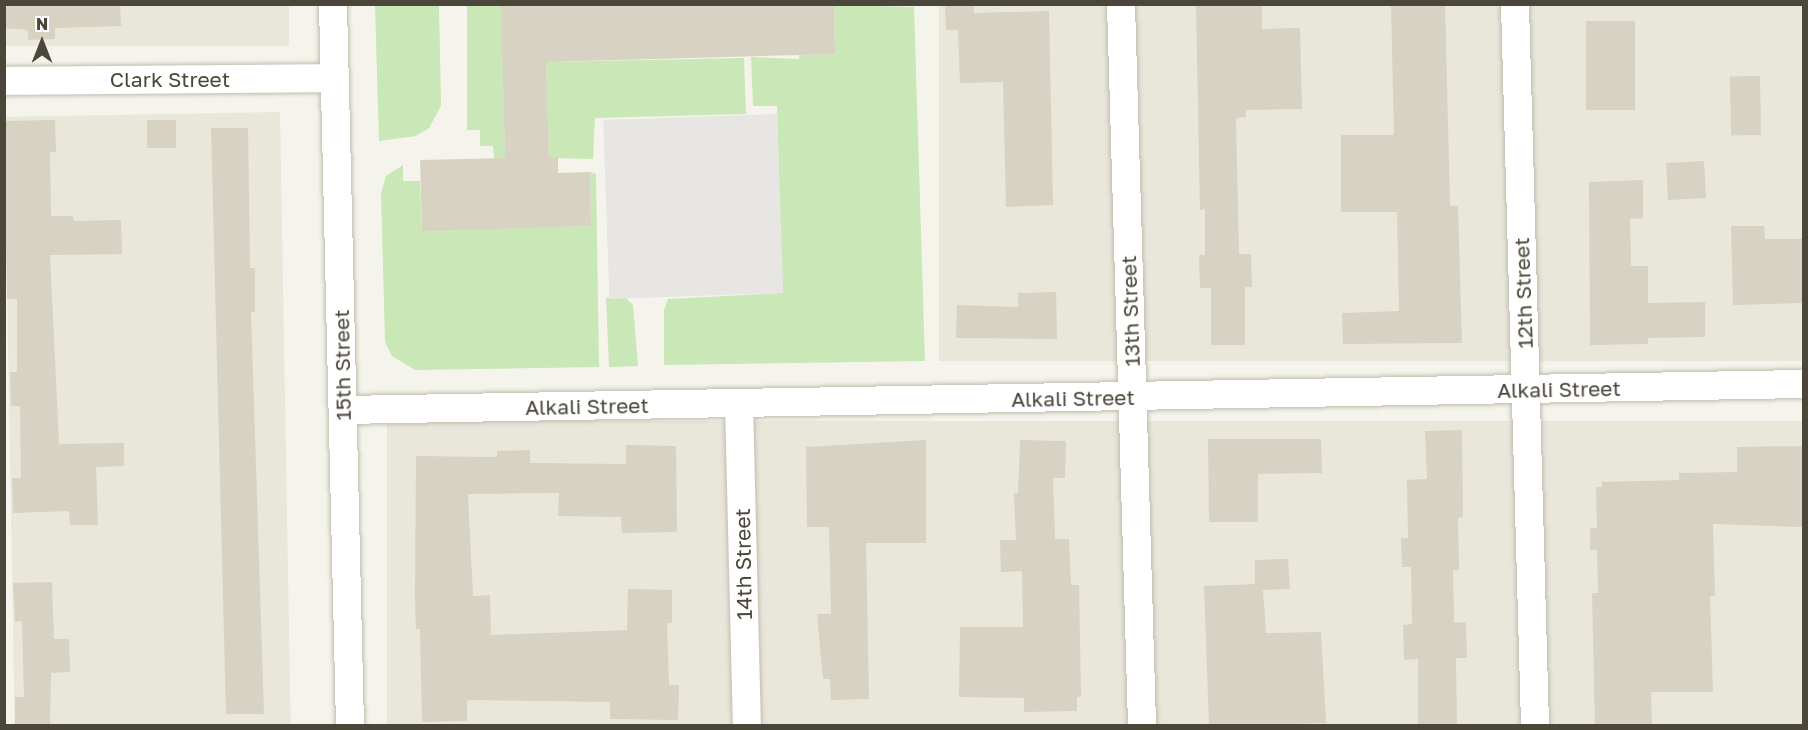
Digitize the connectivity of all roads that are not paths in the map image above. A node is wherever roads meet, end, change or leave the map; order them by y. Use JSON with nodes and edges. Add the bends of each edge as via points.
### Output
{"nodes":[{"id":1,"x":333,"y":4,"type":"edge"},
{"id":2,"x":1121,"y":4,"type":"edge"},
{"id":3,"x":1515,"y":4,"type":"edge"},
{"id":4,"x":335,"y":78,"type":"junction"},
{"id":5,"x":4,"y":81,"type":"edge"},
{"id":6,"x":1803,"y":384,"type":"edge"},
{"id":7,"x":1526,"y":390,"type":"junction"},
{"id":8,"x":1133,"y":397,"type":"junction"},
{"id":9,"x":739,"y":404,"type":"junction"},
{"id":10,"x":342,"y":410,"type":"junction"},
{"id":11,"x":350,"y":726,"type":"edge"},
{"id":12,"x":747,"y":726,"type":"edge"},
{"id":13,"x":1142,"y":726,"type":"edge"},
{"id":14,"x":1535,"y":726,"type":"edge"}],
"edges":[{"from":1,"to":4,"type":"street","name":"15th Street"},
{"from":2,"to":8,"type":"street","name":"13th Street"},
{"from":3,"to":7,"type":"street","name":"12th Street"},
{"from":4,"to":5,"type":"street","name":"Clark Street"},
{"from":4,"to":10,"type":"street","name":"15th Street"},
{"from":6,"to":7,"type":"street","name":"Alkali Street"},
{"from":7,"to":8,"type":"street","name":"Alkali Street"},
{"from":7,"to":14,"type":"street","name":"12th Street"},
{"from":8,"to":9,"type":"street","name":"Alkali Street"},
{"from":8,"to":13,"type":"street","name":"13th Street"},
{"from":9,"to":10,"type":"street","name":"Alkali Street"},
{"from":9,"to":12,"type":"street","name":"14th Street"},
{"from":10,"to":11,"type":"street","name":"15th Street"}]}
